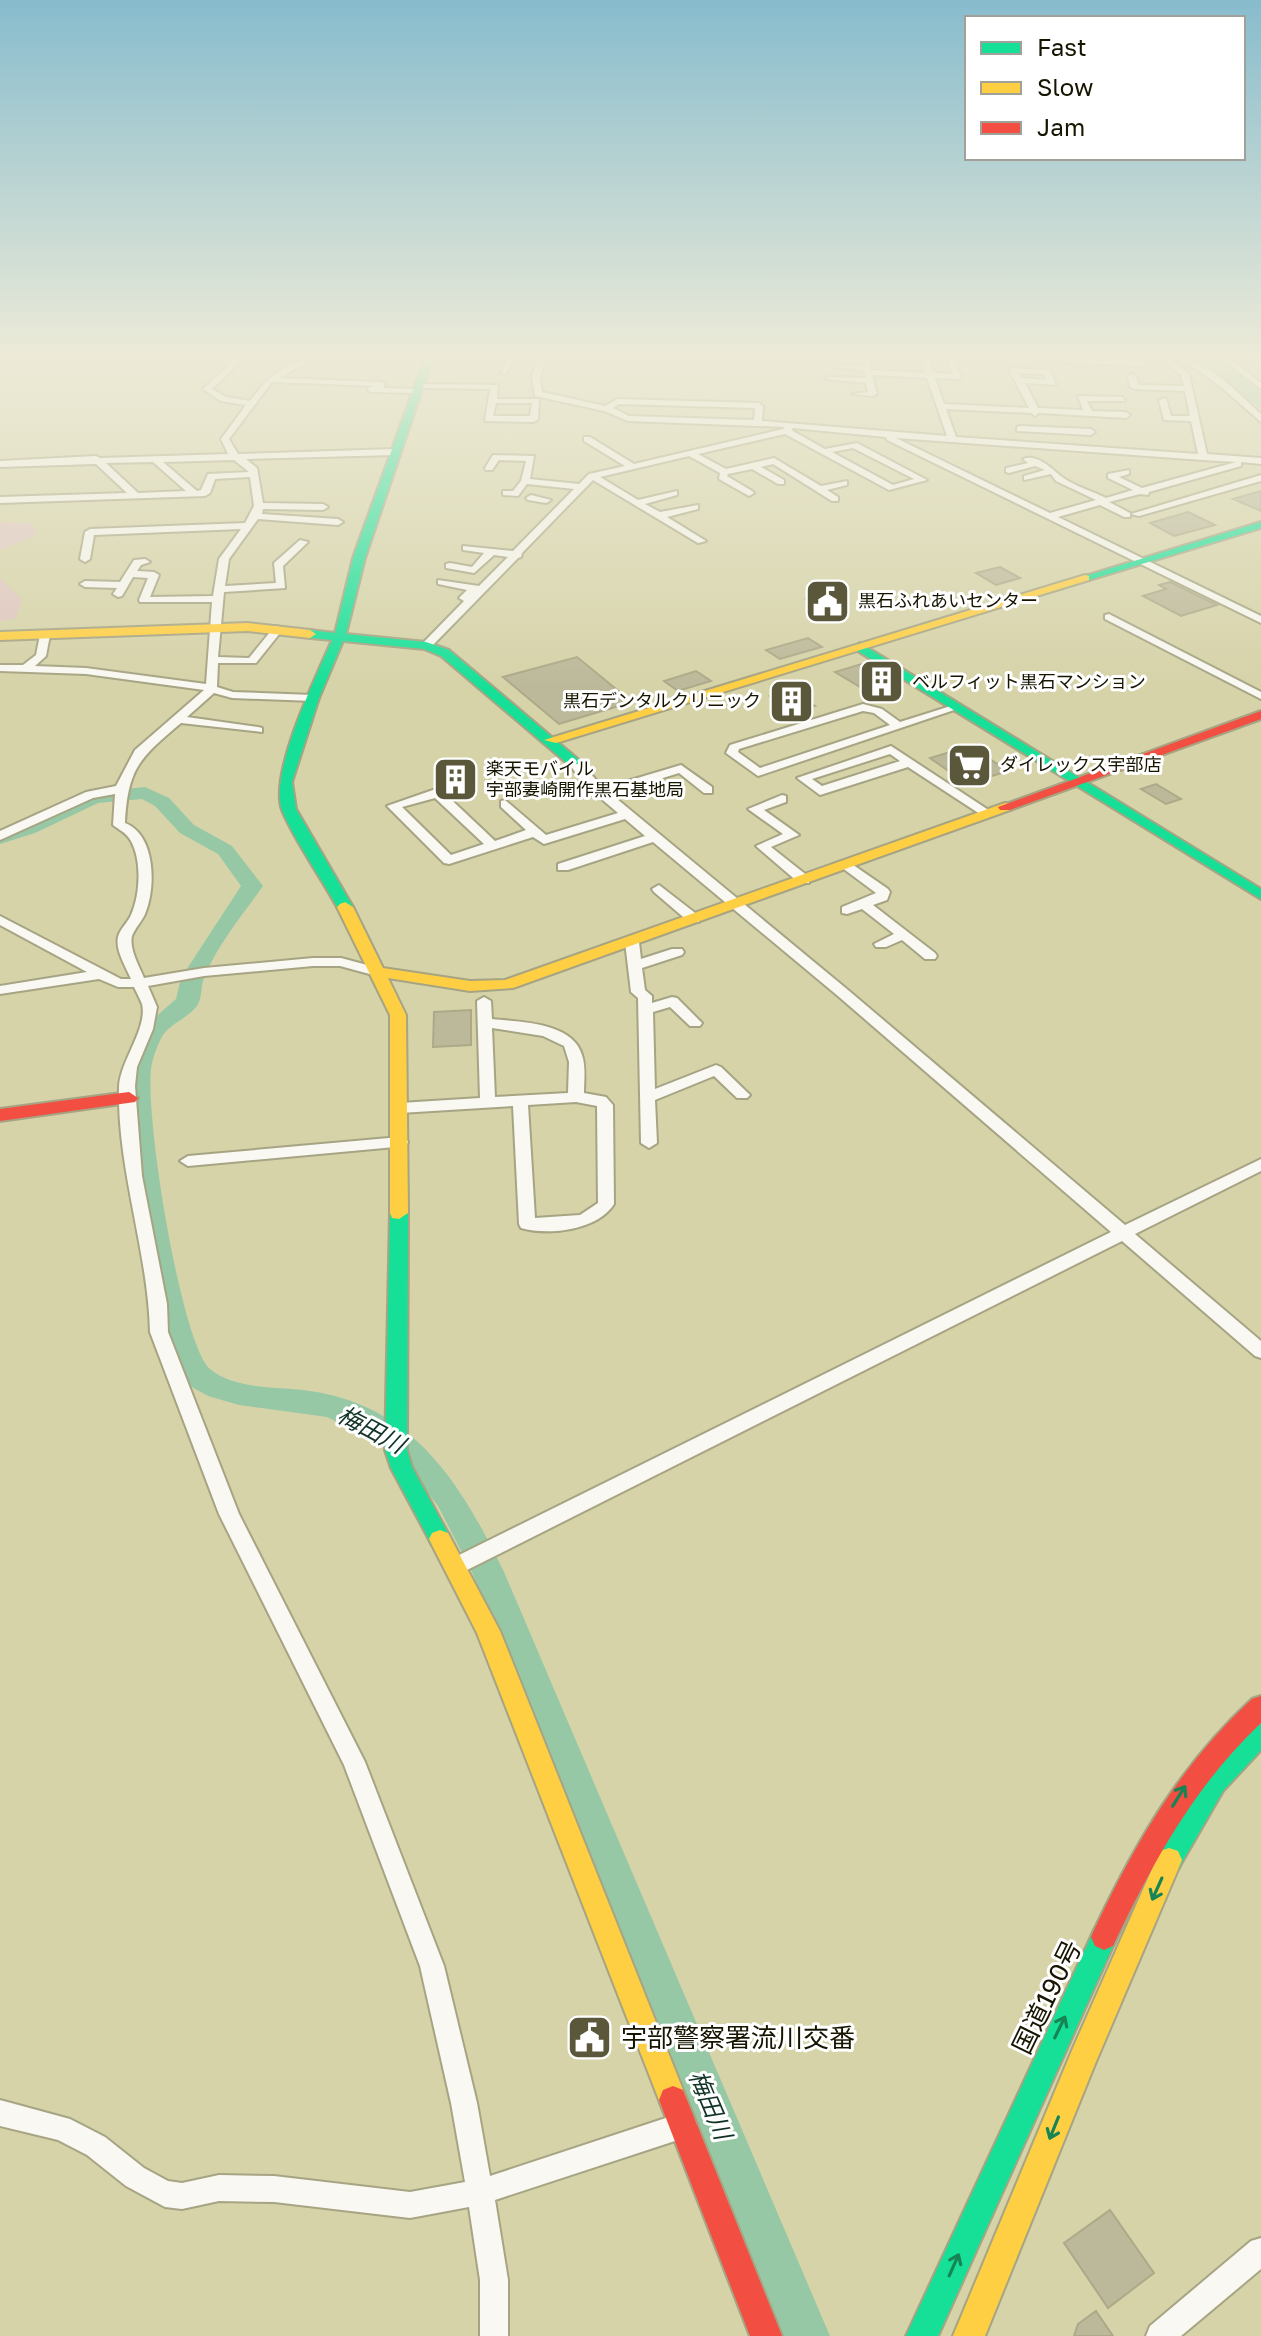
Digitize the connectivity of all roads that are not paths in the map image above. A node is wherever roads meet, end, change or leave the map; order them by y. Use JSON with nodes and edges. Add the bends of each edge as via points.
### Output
{"nodes":[{"id":1,"x":107,"y":469,"type":"edge"},
{"id":2,"x":166,"y":469,"type":"edge"},
{"id":3,"x":253,"y":469,"type":"edge"},
{"id":4,"x":389,"y":469,"type":"edge"},
{"id":5,"x":528,"y":469,"type":"edge"},
{"id":6,"x":624,"y":469,"type":"edge"},
{"id":7,"x":720,"y":469,"type":"edge"},
{"id":8,"x":739,"y":469,"type":"edge"},
{"id":9,"x":759,"y":469,"type":"edge"},
{"id":10,"x":792,"y":469,"type":"edge"},
{"id":11,"x":858,"y":469,"type":"edge"},
{"id":12,"x":901,"y":469,"type":"edge"},
{"id":13,"x":954,"y":469,"type":"edge"},
{"id":14,"x":1049,"y":469,"type":"edge"},
{"id":15,"x":1221,"y":469,"type":"edge"},
{"id":16,"x":1239,"y":469,"type":"edge"},
{"id":17,"x":1053,"y":471,"type":"junction"},
{"id":18,"x":725,"y":472,"type":"junction"},
{"id":19,"x":1126,"y":472,"type":"dead end"},
{"id":20,"x":255,"y":474,"type":"junction"},
{"id":21,"x":592,"y":476,"type":"junction"},
{"id":22,"x":1027,"y":478,"type":"dead end"},
{"id":23,"x":525,"y":481,"type":"junction"},
{"id":24,"x":781,"y":482,"type":"dead end"},
{"id":25,"x":844,"y":483,"type":"dead end"},
{"id":26,"x":553,"y":484,"type":"junction"},
{"id":27,"x":583,"y":487,"type":"junction"},
{"id":28,"x":820,"y":489,"type":"junction"},
{"id":29,"x":1141,"y":491,"type":"junction"},
{"id":30,"x":506,"y":493,"type":"dead end"},
{"id":31,"x":674,"y":493,"type":"dead end"},
{"id":32,"x":749,"y":493,"type":"dead end"},
{"id":33,"x":195,"y":494,"type":"junction"},
{"id":34,"x":136,"y":496,"type":"junction"},
{"id":35,"x":538,"y":499,"type":"dead end"},
{"id":36,"x":835,"y":499,"type":"dead end"},
{"id":37,"x":0,"y":500,"type":"edge"},
{"id":38,"x":1103,"y":501,"type":"junction"},
{"id":39,"x":636,"y":503,"type":"junction"},
{"id":40,"x":1170,"y":504,"type":"junction"},
{"id":41,"x":323,"y":507,"type":"dead end"},
{"id":42,"x":695,"y":507,"type":"dead end"},
{"id":43,"x":255,"y":516,"type":"junction"},
{"id":44,"x":657,"y":516,"type":"junction"},
{"id":45,"x":1050,"y":516,"type":"junction"},
{"id":46,"x":338,"y":522,"type":"dead end"},
{"id":47,"x":1261,"y":525,"type":"edge"},
{"id":48,"x":701,"y":541,"type":"dead end"},
{"id":49,"x":303,"y":542,"type":"dead end"},
{"id":50,"x":466,"y":548,"type":"dead end"},
{"id":51,"x":492,"y":551,"type":"junction"},
{"id":52,"x":518,"y":555,"type":"junction"},
{"id":53,"x":85,"y":559,"type":"dead end"},
{"id":54,"x":1141,"y":561,"type":"junction"},
{"id":55,"x":145,"y":562,"type":"dead end"},
{"id":56,"x":450,"y":566,"type":"dead end"},
{"id":57,"x":130,"y":574,"type":"junction"},
{"id":58,"x":442,"y":582,"type":"dead end"},
{"id":59,"x":85,"y":584,"type":"dead end"},
{"id":60,"x":218,"y":594,"type":"junction"},
{"id":61,"x":1109,"y":617,"type":"dead end"},
{"id":62,"x":452,"y":620,"type":"junction"},
{"id":63,"x":1261,"y":620,"type":"edge"},
{"id":64,"x":216,"y":627,"type":"junction"},
{"id":65,"x":279,"y":628,"type":"junction"},
{"id":66,"x":45,"y":635,"type":"junction"},
{"id":67,"x":340,"y":635,"type":"junction"},
{"id":68,"x":0,"y":636,"type":"edge"},
{"id":69,"x":426,"y":646,"type":"junction"},
{"id":70,"x":860,"y":647,"type":"junction"},
{"id":71,"x":214,"y":660,"type":"junction"},
{"id":72,"x":0,"y":668,"type":"edge"},
{"id":73,"x":25,"y":669,"type":"junction"},
{"id":74,"x":211,"y":690,"type":"junction"},
{"id":75,"x":1261,"y":696,"type":"edge"},
{"id":76,"x":313,"y":698,"type":"junction"},
{"id":77,"x":957,"y":707,"type":"junction"},
{"id":78,"x":1261,"y":715,"type":"edge"},
{"id":79,"x":180,"y":719,"type":"junction"},
{"id":80,"x":899,"y":726,"type":"junction"},
{"id":81,"x":258,"y":730,"type":"dead end"},
{"id":82,"x":551,"y":740,"type":"junction"},
{"id":83,"x":573,"y":761,"type":"joint"},
{"id":84,"x":910,"y":762,"type":"junction"},
{"id":85,"x":1078,"y":781,"type":"junction"},
{"id":86,"x":708,"y":790,"type":"dead end"},
{"id":87,"x":121,"y":792,"type":"junction"},
{"id":88,"x":602,"y":793,"type":"junction"},
{"id":89,"x":782,"y":799,"type":"dead end"},
{"id":90,"x":505,"y":804,"type":"dead end"},
{"id":91,"x":987,"y":813,"type":"junction"},
{"id":92,"x":627,"y":814,"type":"junction"},
{"id":93,"x":534,"y":832,"type":"junction"},
{"id":94,"x":0,"y":836,"type":"edge"},
{"id":95,"x":654,"y":837,"type":"junction"},
{"id":96,"x":492,"y":845,"type":"junction"},
{"id":97,"x":846,"y":864,"type":"junction"},
{"id":98,"x":563,"y":867,"type":"dead end"},
{"id":99,"x":804,"y":880,"type":"junction"},
{"id":100,"x":658,"y":889,"type":"dead end"},
{"id":101,"x":1261,"y":895,"type":"edge"},
{"id":102,"x":735,"y":904,"type":"junction"},
{"id":103,"x":864,"y":904,"type":"junction"},
{"id":104,"x":847,"y":910,"type":"dead end"},
{"id":105,"x":694,"y":919,"type":"junction"},
{"id":106,"x":0,"y":920,"type":"edge"},
{"id":107,"x":903,"y":935,"type":"junction"},
{"id":108,"x":632,"y":942,"type":"junction"},
{"id":109,"x":881,"y":944,"type":"dead end"},
{"id":110,"x":677,"y":952,"type":"dead end"},
{"id":111,"x":930,"y":956,"type":"dead end"},
{"id":112,"x":635,"y":966,"type":"junction"},
{"id":113,"x":377,"y":972,"type":"junction"},
{"id":114,"x":101,"y":974,"type":"junction"},
{"id":115,"x":139,"y":983,"type":"junction"},
{"id":116,"x":0,"y":990,"type":"edge"},
{"id":117,"x":484,"y":1001,"type":"dead end"},
{"id":118,"x":645,"y":1010,"type":"junction"},
{"id":119,"x":485,"y":1023,"type":"junction"},
{"id":120,"x":695,"y":1023,"type":"dead end"},
{"id":121,"x":742,"y":1095,"type":"dead end"},
{"id":122,"x":576,"y":1097,"type":"junction"},
{"id":123,"x":648,"y":1097,"type":"junction"},
{"id":124,"x":129,"y":1098,"type":"junction"},
{"id":125,"x":520,"y":1100,"type":"junction"},
{"id":126,"x":488,"y":1102,"type":"junction"},
{"id":127,"x":400,"y":1108,"type":"junction"},
{"id":128,"x":0,"y":1115,"type":"edge"},
{"id":129,"x":400,"y":1142,"type":"junction"},
{"id":130,"x":649,"y":1143,"type":"dead end"},
{"id":131,"x":188,"y":1161,"type":"dead end"},
{"id":132,"x":1261,"y":1164,"type":"edge"},
{"id":133,"x":1123,"y":1233,"type":"junction"},
{"id":134,"x":1261,"y":1351,"type":"edge"},
{"id":135,"x":454,"y":1567,"type":"junction"},
{"id":136,"x":1261,"y":1707,"type":"edge"},
{"id":137,"x":1261,"y":1733,"type":"edge"},
{"id":138,"x":0,"y":2113,"type":"edge"},
{"id":139,"x":684,"y":2125,"type":"junction"},
{"id":140,"x":480,"y":2192,"type":"junction"},
{"id":141,"x":1261,"y":2251,"type":"edge"},
{"id":142,"x":494,"y":2336,"type":"edge"},
{"id":143,"x":766,"y":2336,"type":"edge"},
{"id":144,"x":922,"y":2336,"type":"edge"},
{"id":145,"x":969,"y":2336,"type":"edge"},
{"id":146,"x":1160,"y":2336,"type":"edge"}],
"edges":[{"from":1,"to":34,"type":"street"},
{"from":2,"to":33,"type":"street"},
{"from":3,"to":20,"type":"street"},
{"from":4,"to":67,"type":"main road"},
{"from":5,"to":23,"type":"street"},
{"from":6,"to":21,"type":"street"},
{"from":7,"to":18,"type":"street"},
{"from":8,"to":18,"type":"street"},
{"from":9,"to":24,"type":"street"},
{"from":10,"to":28,"type":"street"},
{"from":11,"to":12,"type":"street","via":[[892,488],[922,480]]},
{"from":13,"to":45,"type":"street"},
{"from":14,"to":17,"type":"street"},
{"from":15,"to":29,"type":"street"},
{"from":16,"to":40,"type":"street","via":[[1261,478]]},
{"from":17,"to":22,"type":"street"},
{"from":17,"to":38,"type":"street"},
{"from":18,"to":32,"type":"street","via":[[722,477]]},
{"from":19,"to":29,"type":"street","via":[[1111,476]]},
{"from":20,"to":33,"type":"street","via":[[211,476],[205,493]]},
{"from":20,"to":43,"type":"street"},
{"from":21,"to":27,"type":"street"},
{"from":21,"to":39,"type":"street"},
{"from":23,"to":26,"type":"street"},
{"from":23,"to":30,"type":"street","via":[[515,494]]},
{"from":25,"to":28,"type":"street"},
{"from":26,"to":27,"type":"street"},
{"from":26,"to":35,"type":"street"},
{"from":27,"to":52,"type":"street"},
{"from":28,"to":36,"type":"street"},
{"from":29,"to":38,"type":"street"},
{"from":29,"to":40,"type":"street"},
{"from":31,"to":39,"type":"street"},
{"from":33,"to":34,"type":"street"},
{"from":34,"to":37,"type":"street"},
{"from":38,"to":40,"type":"street","via":[[1131,514]]},
{"from":38,"to":45,"type":"street"},
{"from":39,"to":44,"type":"street"},
{"from":41,"to":43,"type":"street"},
{"from":42,"to":44,"type":"street"},
{"from":43,"to":46,"type":"street"},
{"from":43,"to":53,"type":"street","via":[[90,532]]},
{"from":43,"to":60,"type":"street","via":[[224,559]]},
{"from":44,"to":48,"type":"street"},
{"from":45,"to":54,"type":"street"},
{"from":47,"to":54,"type":"main road"},
{"from":49,"to":60,"type":"street","via":[[278,565],[281,586]]},
{"from":50,"to":51,"type":"street"},
{"from":51,"to":52,"type":"street"},
{"from":51,"to":56,"type":"street","via":[[474,570]]},
{"from":52,"to":62,"type":"street"},
{"from":54,"to":63,"type":"street"},
{"from":54,"to":70,"type":"main road"},
{"from":55,"to":57,"type":"street","via":[[138,562]]},
{"from":57,"to":59,"type":"street","via":[[120,590]]},
{"from":57,"to":60,"type":"street","via":[[155,572],[144,600]]},
{"from":58,"to":62,"type":"street","via":[[475,588],[443,618]]},
{"from":60,"to":64,"type":"street"},
{"from":61,"to":75,"type":"street"},
{"from":62,"to":69,"type":"street"},
{"from":64,"to":65,"type":"main road"},
{"from":64,"to":66,"type":"main road"},
{"from":64,"to":71,"type":"street"},
{"from":65,"to":67,"type":"main road"},
{"from":65,"to":71,"type":"street","via":[[252,661]]},
{"from":66,"to":68,"type":"main road"},
{"from":66,"to":73,"type":"street","via":[[41,656]]},
{"from":67,"to":69,"type":"main road"},
{"from":67,"to":76,"type":"main road"},
{"from":69,"to":82,"type":"main road","via":[[451,657]]},
{"from":70,"to":77,"type":"main road"},
{"from":70,"to":82,"type":"main road"},
{"from":71,"to":74,"type":"street"},
{"from":72,"to":73,"type":"street"},
{"from":73,"to":74,"type":"street","via":[[110,673]]},
{"from":74,"to":76,"type":"street"},
{"from":74,"to":79,"type":"street"},
{"from":76,"to":113,"type":"main road","via":[[285,782],[286,803]]},
{"from":77,"to":80,"type":"street"},
{"from":77,"to":85,"type":"main road"},
{"from":78,"to":85,"type":"main road"},
{"from":79,"to":81,"type":"street"},
{"from":79,"to":87,"type":"street","via":[[139,753]]},
{"from":80,"to":80,"type":"street","via":[[863,707],[734,747],[732,753],[758,772]]},
{"from":82,"to":83,"type":"main road"},
{"from":83,"to":88,"type":"street"},
{"from":84,"to":84,"type":"street","via":[[820,791],[803,778],[891,750]]},
{"from":84,"to":91,"type":"street"},
{"from":85,"to":91,"type":"main road"},
{"from":85,"to":101,"type":"main road"},
{"from":86,"to":88,"type":"street","via":[[681,769]]},
{"from":87,"to":94,"type":"street","via":[[90,795]]},
{"from":87,"to":115,"type":"street","via":[[119,825],[139,843],[144,867],[139,913],[125,937]]},
{"from":88,"to":92,"type":"street"},
{"from":89,"to":99,"type":"street","via":[[754,809],[793,835],[762,846]]},
{"from":90,"to":93,"type":"street"},
{"from":91,"to":97,"type":"main road"},
{"from":92,"to":93,"type":"street","via":[[544,840]]},
{"from":92,"to":95,"type":"street"},
{"from":93,"to":96,"type":"street"},
{"from":95,"to":98,"type":"street"},
{"from":95,"to":102,"type":"street"},
{"from":96,"to":96,"type":"street","via":[[437,793],[393,806],[449,860]]},
{"from":97,"to":99,"type":"main road"},
{"from":97,"to":103,"type":"street","via":[[883,892]]},
{"from":99,"to":102,"type":"main road"},
{"from":100,"to":105,"type":"street"},
{"from":102,"to":105,"type":"main road"},
{"from":102,"to":133,"type":"street"},
{"from":103,"to":104,"type":"street"},
{"from":103,"to":107,"type":"street"},
{"from":105,"to":108,"type":"main road"},
{"from":106,"to":114,"type":"street"},
{"from":107,"to":109,"type":"street"},
{"from":107,"to":111,"type":"street"},
{"from":108,"to":112,"type":"street"},
{"from":108,"to":113,"type":"main road","via":[[507,985],[470,986]]},
{"from":110,"to":112,"type":"street"},
{"from":112,"to":118,"type":"street"},
{"from":113,"to":115,"type":"street","via":[[341,962],[313,962]]},
{"from":113,"to":127,"type":"main road","via":[[398,1015]]},
{"from":114,"to":115,"type":"street","via":[[118,983]]},
{"from":114,"to":116,"type":"street"},
{"from":115,"to":124,"type":"street","via":[[150,1007],[130,1067]]},
{"from":117,"to":119,"type":"street"},
{"from":118,"to":120,"type":"street","via":[[672,1001]]},
{"from":118,"to":123,"type":"street"},
{"from":119,"to":122,"type":"street","via":[[546,1033],[568,1043],[574,1050]]},
{"from":119,"to":126,"type":"street"},
{"from":121,"to":123,"type":"street","via":[[716,1070]]},
{"from":122,"to":125,"type":"street"},
{"from":122,"to":125,"type":"street","via":[[594,1097],[605,1105],[606,1204],[597,1216],[527,1224]]},
{"from":123,"to":130,"type":"street"},
{"from":124,"to":128,"type":"main road"},
{"from":124,"to":140,"type":"street","via":[[134,1176],[159,1332],[229,1514],[354,1762],[432,1966]]},
{"from":125,"to":126,"type":"street"},
{"from":126,"to":127,"type":"street"},
{"from":127,"to":129,"type":"main road"},
{"from":129,"to":131,"type":"street"},
{"from":129,"to":135,"type":"main road","via":[[396,1450]]},
{"from":132,"to":133,"type":"street"},
{"from":133,"to":134,"type":"street"},
{"from":133,"to":135,"type":"street"},
{"from":135,"to":139,"type":"main road","via":[[488,1631]]},
{"from":144,"to":136,"type":"main road","name":"国道190号","one_way":true,"via":[[1145,1852],[1211,1751]]},
{"from":137,"to":145,"type":"main road","one_way":true,"via":[[1228,1763],[1185,1827],[1088,2045]]},
{"from":138,"to":140,"type":"street","via":[[61,2128],[165,2194],[274,2189],[410,2205]]},
{"from":139,"to":140,"type":"street"},
{"from":139,"to":143,"type":"main road"},
{"from":140,"to":142,"type":"street","via":[[494,2280]]},
{"from":141,"to":146,"type":"street"}]}
